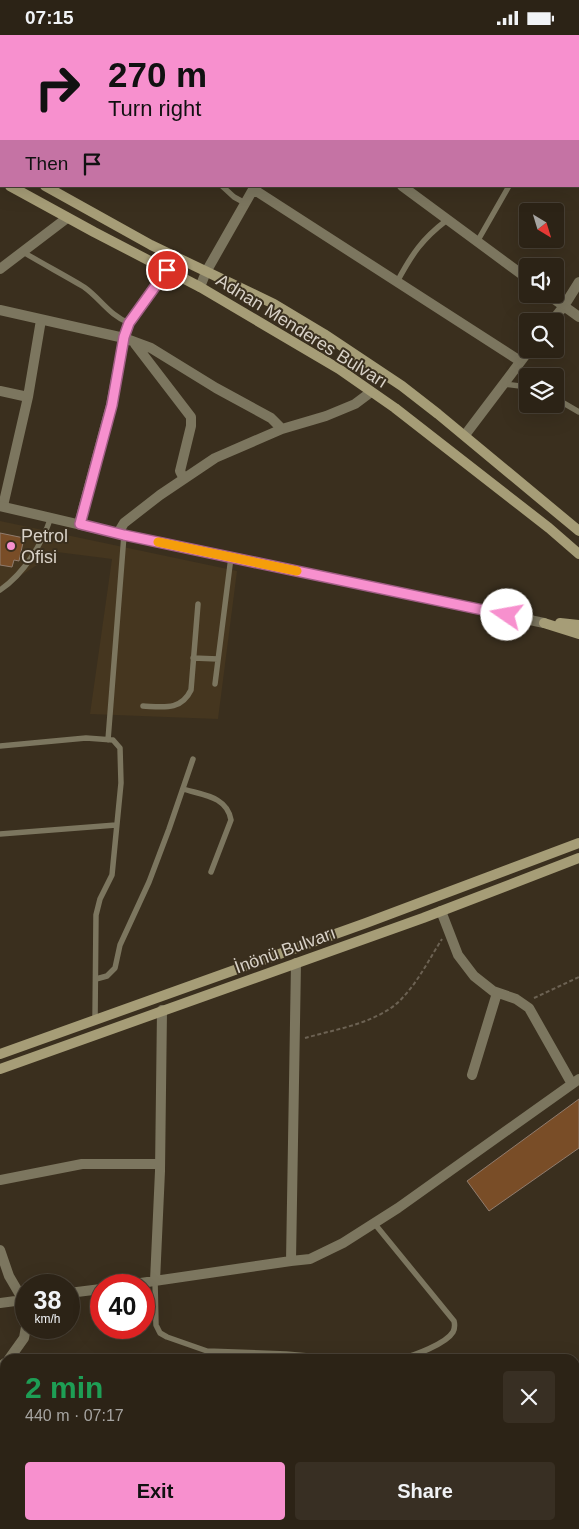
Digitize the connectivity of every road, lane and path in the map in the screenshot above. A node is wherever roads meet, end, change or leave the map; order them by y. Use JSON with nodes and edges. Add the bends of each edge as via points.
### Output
{"nodes":[{"id":1,"x":12,"y":187,"type":"edge"},
{"id":2,"x":47,"y":187,"type":"edge"},
{"id":3,"x":223,"y":187,"type":"edge"},
{"id":4,"x":254,"y":187,"type":"edge"},
{"id":5,"x":403,"y":187,"type":"edge"},
{"id":6,"x":508,"y":187,"type":"edge"},
{"id":7,"x":245,"y":203,"type":"junction"},
{"id":8,"x":67,"y":218,"type":"junction"},
{"id":9,"x":447,"y":220,"type":"junction"},
{"id":10,"x":477,"y":242,"type":"junction"},
{"id":11,"x":23,"y":252,"type":"junction"},
{"id":12,"x":0,"y":269,"type":"edge"},
{"id":13,"x":167,"y":270,"type":"junction"},
{"id":14,"x":206,"y":272,"type":"junction"},
{"id":15,"x":519,"y":272,"type":"edge"},
{"id":16,"x":397,"y":282,"type":"junction"},
{"id":17,"x":579,"y":282,"type":"edge"},
{"id":18,"x":200,"y":287,"type":"junction"},
{"id":19,"x":560,"y":303,"type":"edge"},
{"id":20,"x":564,"y":306,"type":"junction"},
{"id":21,"x":0,"y":310,"type":"edge"},
{"id":22,"x":558,"y":313,"type":"edge"},
{"id":23,"x":579,"y":317,"type":"edge"},
{"id":24,"x":41,"y":320,"type":"junction"},
{"id":25,"x":129,"y":323,"type":"junction"},
{"id":26,"x":124,"y":337,"type":"junction"},
{"id":27,"x":134,"y":343,"type":"junction"},
{"id":28,"x":522,"y":358,"type":"edge"},
{"id":29,"x":520,"y":361,"type":"junction"},
{"id":30,"x":503,"y":385,"type":"junction"},
{"id":31,"x":519,"y":386,"type":"edge"},
{"id":32,"x":0,"y":391,"type":"edge"},
{"id":33,"x":371,"y":392,"type":"junction"},
{"id":34,"x":28,"y":397,"type":"junction"},
{"id":35,"x":564,"y":403,"type":"edge"},
{"id":36,"x":579,"y":412,"type":"edge"},
{"id":37,"x":282,"y":429,"type":"junction"},
{"id":38,"x":465,"y":435,"type":"junction"},
{"id":39,"x":184,"y":479,"type":"junction"},
{"id":40,"x":2,"y":506,"type":"edge"},
{"id":41,"x":51,"y":517,"type":"junction"},
{"id":42,"x":80,"y":524,"type":"junction"},
{"id":43,"x":579,"y":531,"type":"edge"},
{"id":44,"x":121,"y":534,"type":"junction"},
{"id":45,"x":579,"y":554,"type":"edge"},
{"id":46,"x":231,"y":557,"type":"junction"},
{"id":47,"x":0,"y":590,"type":"edge"},
{"id":48,"x":198,"y":604,"type":"dead end"},
{"id":49,"x":544,"y":623,"type":"joint"},
{"id":50,"x":578,"y":627,"type":"edge"},
{"id":51,"x":194,"y":658,"type":"junction"},
{"id":52,"x":218,"y":659,"type":"junction"},
{"id":53,"x":215,"y":684,"type":"dead end"},
{"id":54,"x":143,"y":706,"type":"dead end"},
{"id":55,"x":108,"y":740,"type":"junction"},
{"id":56,"x":0,"y":746,"type":"edge"},
{"id":57,"x":193,"y":759,"type":"dead end"},
{"id":58,"x":183,"y":789,"type":"junction"},
{"id":59,"x":116,"y":825,"type":"junction"},
{"id":60,"x":0,"y":834,"type":"edge"},
{"id":61,"x":579,"y":843,"type":"edge"},
{"id":62,"x":579,"y":859,"type":"edge"},
{"id":63,"x":210,"y":872,"type":"dead end"},
{"id":64,"x":441,"y":911,"type":"junction"},
{"id":65,"x":448,"y":929,"type":"junction"},
{"id":66,"x":296,"y":963,"type":"junction"},
{"id":67,"x":579,"y":977,"type":"edge"},
{"id":68,"x":96,"y":979,"type":"junction"},
{"id":69,"x":497,"y":993,"type":"junction"},
{"id":70,"x":525,"y":1005,"type":"junction"},
{"id":71,"x":162,"y":1010,"type":"junction"},
{"id":72,"x":95,"y":1020,"type":"junction"},
{"id":73,"x":294,"y":1041,"type":"junction"},
{"id":74,"x":0,"y":1054,"type":"edge"},
{"id":75,"x":0,"y":1069,"type":"edge"},
{"id":76,"x":472,"y":1075,"type":"dead end"},
{"id":77,"x":576,"y":1082,"type":"edge"},
{"id":78,"x":160,"y":1164,"type":"junction"},
{"id":79,"x":0,"y":1180,"type":"edge"},
{"id":80,"x":374,"y":1223,"type":"junction"},
{"id":81,"x":0,"y":1250,"type":"edge"},
{"id":82,"x":291,"y":1261,"type":"junction"},
{"id":83,"x":155,"y":1281,"type":"junction"},
{"id":84,"x":15,"y":1285,"type":"edge"},
{"id":85,"x":15,"y":1302,"type":"edge"},
{"id":86,"x":0,"y":1303,"type":"edge"},
{"id":87,"x":24,"y":1339,"type":"edge"},
{"id":88,"x":13,"y":1354,"type":"edge"},
{"id":89,"x":286,"y":1354,"type":"edge"},
{"id":90,"x":414,"y":1354,"type":"edge"}],
"edges":[{"from":1,"to":8,"type":"main road","name":"Adnan Menderes Bulvarı"},
{"from":2,"to":14,"type":"main road","name":"Adnan Menderes Bulvarı"},
{"from":3,"to":7,"type":"lane"},
{"from":4,"to":7,"type":"street"},
{"from":4,"to":16,"type":"street"},
{"from":5,"to":9,"type":"street"},
{"from":6,"to":10,"type":"lane"},
{"from":7,"to":14,"type":"street"},
{"from":8,"to":11,"type":"street"},
{"from":8,"to":13,"type":"main road","name":"Adnan Menderes Bulvarı"},
{"from":9,"to":10,"type":"street"},
{"from":9,"to":16,"type":"lane","via":[[419,245]]},
{"from":10,"to":15,"type":"street"},
{"from":11,"to":12,"type":"street"},
{"from":11,"to":25,"type":"lane","via":[[85,288],[118,319]]},
{"from":13,"to":18,"type":"main road","name":"Adnan Menderes Bulvarı"},
{"from":13,"to":25,"type":"street"},
{"from":14,"to":18,"type":"street"},
{"from":14,"to":38,"type":"main road","name":"Adnan Menderes Bulvarı","via":[[274,304],[324,334],[402,386]]},
{"from":16,"to":29,"type":"street"},
{"from":17,"to":20,"type":"street"},
{"from":18,"to":33,"type":"main road","name":"Adnan Menderes Bulvarı","via":[[339,369]]},
{"from":19,"to":20,"type":"street"},
{"from":20,"to":22,"type":"street"},
{"from":20,"to":23,"type":"street"},
{"from":21,"to":24,"type":"street"},
{"from":24,"to":26,"type":"street"},
{"from":24,"to":34,"type":"street"},
{"from":25,"to":26,"type":"street"},
{"from":26,"to":27,"type":"street"},
{"from":26,"to":42,"type":"street","via":[[112,405]]},
{"from":27,"to":37,"type":"street","via":[[151,348],[271,418]]},
{"from":27,"to":39,"type":"street","via":[[191,417],[180,471]]},
{"from":28,"to":29,"type":"street"},
{"from":29,"to":30,"type":"street"},
{"from":30,"to":31,"type":"lane"},
{"from":30,"to":38,"type":"street"},
{"from":32,"to":34,"type":"street"},
{"from":33,"to":37,"type":"street","via":[[344,409]]},
{"from":33,"to":45,"type":"main road","name":"Adnan Menderes Bulvarı"},
{"from":34,"to":40,"type":"street"},
{"from":35,"to":36,"type":"lane"},
{"from":37,"to":39,"type":"street","via":[[215,457]]},
{"from":38,"to":43,"type":"main road","name":"Adnan Menderes Bulvarı"},
{"from":39,"to":44,"type":"street","via":[[124,523]]},
{"from":40,"to":41,"type":"street"},
{"from":41,"to":42,"type":"street"},
{"from":41,"to":47,"type":"lane","via":[[42,539],[24,567]]},
{"from":42,"to":44,"type":"street"},
{"from":44,"to":46,"type":"street"},
{"from":44,"to":55,"type":"lane"},
{"from":46,"to":49,"type":"street"},
{"from":46,"to":52,"type":"lane"},
{"from":48,"to":51,"type":"lane"},
{"from":49,"to":50,"type":"main road"},
{"from":51,"to":52,"type":"lane"},
{"from":51,"to":54,"type":"lane","via":[[191,690],[185,700],[172,707]]},
{"from":52,"to":53,"type":"lane"},
{"from":55,"to":56,"type":"lane","via":[[86,738]]},
{"from":55,"to":59,"type":"lane","via":[[116,742],[120,748],[121,783]]},
{"from":57,"to":58,"type":"lane"},
{"from":58,"to":63,"type":"lane","via":[[215,798],[230,814],[231,820]]},
{"from":58,"to":68,"type":"lane","via":[[149,882],[120,945],[115,968],[107,976]]},
{"from":59,"to":60,"type":"lane"},
{"from":59,"to":68,"type":"lane","via":[[112,875],[96,915]]},
{"from":61,"to":72,"type":"main road","name":"İnönü Bulvarı"},
{"from":62,"to":64,"type":"main road","name":"İnönü Bulvarı"},
{"from":64,"to":65,"type":"street"},
{"from":64,"to":66,"type":"main road","name":"İnönü Bulvarı"},
{"from":65,"to":69,"type":"street","via":[[458,955],[474,976]]},
{"from":65,"to":73,"type":"path","via":[[413,985],[394,1005],[365,1021]]},
{"from":66,"to":71,"type":"main road","name":"İnönü Bulvarı"},
{"from":66,"to":73,"type":"street"},
{"from":67,"to":70,"type":"path"},
{"from":68,"to":72,"type":"lane"},
{"from":69,"to":70,"type":"street"},
{"from":69,"to":76,"type":"street"},
{"from":70,"to":77,"type":"street"},
{"from":71,"to":75,"type":"main road","name":"İnönü Bulvarı"},
{"from":71,"to":78,"type":"street"},
{"from":72,"to":74,"type":"main road","name":"İnönü Bulvarı"},
{"from":73,"to":82,"type":"street"},
{"from":77,"to":80,"type":"street"},
{"from":78,"to":79,"type":"street","via":[[82,1164]]},
{"from":78,"to":83,"type":"street"},
{"from":80,"to":82,"type":"street","via":[[310,1259]]},
{"from":80,"to":90,"type":"lane","via":[[454,1321],[449,1337]]},
{"from":81,"to":84,"type":"street"},
{"from":82,"to":83,"type":"street"},
{"from":83,"to":89,"type":"lane","via":[[156,1325],[167,1337],[207,1351]]},
{"from":85,"to":86,"type":"street"},
{"from":87,"to":88,"type":"street"}]}
